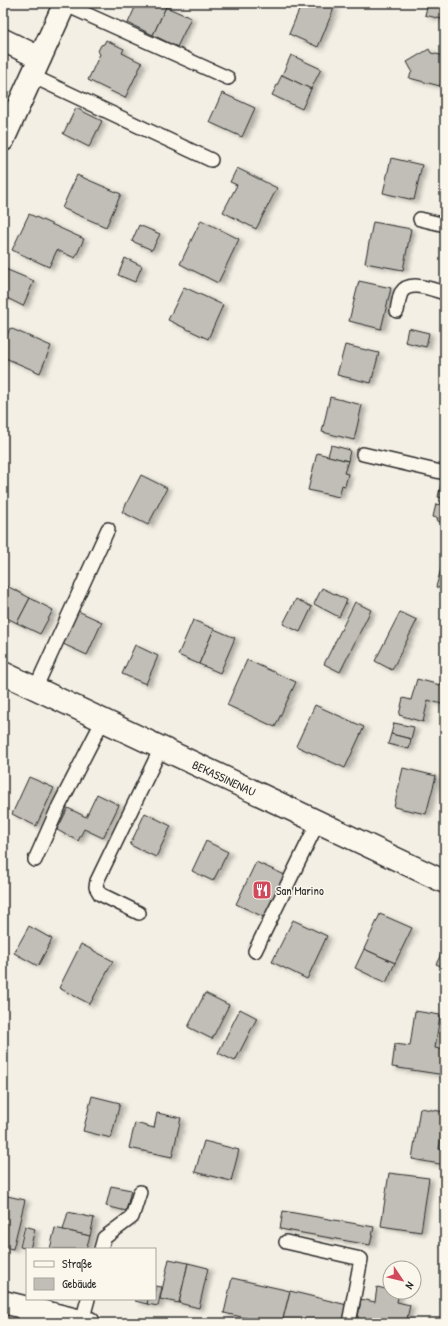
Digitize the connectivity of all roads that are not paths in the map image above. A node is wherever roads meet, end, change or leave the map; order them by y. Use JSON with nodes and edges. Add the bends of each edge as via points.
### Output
{"nodes":[{"id":1,"x":65,"y":4,"type":"edge"},
{"id":2,"x":3,"y":40,"type":"edge"},
{"id":3,"x":36,"y":67,"type":"junction"},
{"id":4,"x":228,"y":78,"type":"dead end"},
{"id":5,"x":3,"y":140,"type":"edge"},
{"id":6,"x":211,"y":160,"type":"dead end"},
{"id":7,"x":420,"y":219,"type":"dead end"},
{"id":8,"x":445,"y":225,"type":"edge"},
{"id":9,"x":445,"y":293,"type":"edge"},
{"id":10,"x":397,"y":312,"type":"dead end"},
{"id":11,"x":363,"y":454,"type":"dead end"},
{"id":12,"x":445,"y":473,"type":"edge"},
{"id":13,"x":108,"y":529,"type":"dead end"},
{"id":14,"x":3,"y":674,"type":"edge"},
{"id":15,"x":35,"y":689,"type":"junction"},
{"id":16,"x":103,"y":720,"type":"junction"},
{"id":17,"x":160,"y":748,"type":"junction"},
{"id":18,"x":318,"y":822,"type":"junction"},
{"id":19,"x":35,"y":860,"type":"dead end"},
{"id":20,"x":445,"y":882,"type":"edge"},
{"id":21,"x":139,"y":913,"type":"dead end"},
{"id":22,"x":255,"y":951,"type":"dead end"},
{"id":23,"x":140,"y":1192,"type":"dead end"},
{"id":24,"x":286,"y":1242,"type":"dead end"},
{"id":25,"x":101,"y":1248,"type":"edge"},
{"id":26,"x":88,"y":1300,"type":"edge"},
{"id":27,"x":3,"y":1302,"type":"edge"},
{"id":28,"x":31,"y":1310,"type":"edge"},
{"id":29,"x":85,"y":1322,"type":"edge"},
{"id":30,"x":350,"y":1323,"type":"edge"}],
"edges":[{"from":1,"to":3,"type":"street"},
{"from":1,"to":4,"type":"lane"},
{"from":2,"to":3,"type":"street"},
{"from":3,"to":5,"type":"street"},
{"from":3,"to":6,"type":"lane"},
{"from":7,"to":8,"type":"lane"},
{"from":9,"to":10,"type":"lane","via":[[411,286],[401,294]]},
{"from":11,"to":12,"type":"lane"},
{"from":13,"to":15,"type":"lane"},
{"from":14,"to":15,"type":"street","name":"BEKASSINENAU"},
{"from":15,"to":16,"type":"street","name":"BEKASSINENAU"},
{"from":16,"to":17,"type":"street","name":"BEKASSINENAU"},
{"from":16,"to":19,"type":"lane","via":[[59,806]]},
{"from":17,"to":18,"type":"street","name":"BEKASSINENAU"},
{"from":17,"to":21,"type":"lane","via":[[96,886],[100,894]]},
{"from":18,"to":20,"type":"street","name":"BEKASSINENAU"},
{"from":18,"to":22,"type":"lane"},
{"from":23,"to":25,"type":"lane","via":[[132,1217],[104,1238]]},
{"from":24,"to":30,"type":"lane","via":[[361,1259]]},
{"from":26,"to":29,"type":"lane"},
{"from":27,"to":28,"type":"street"},
{"from":28,"to":29,"type":"street"}]}
